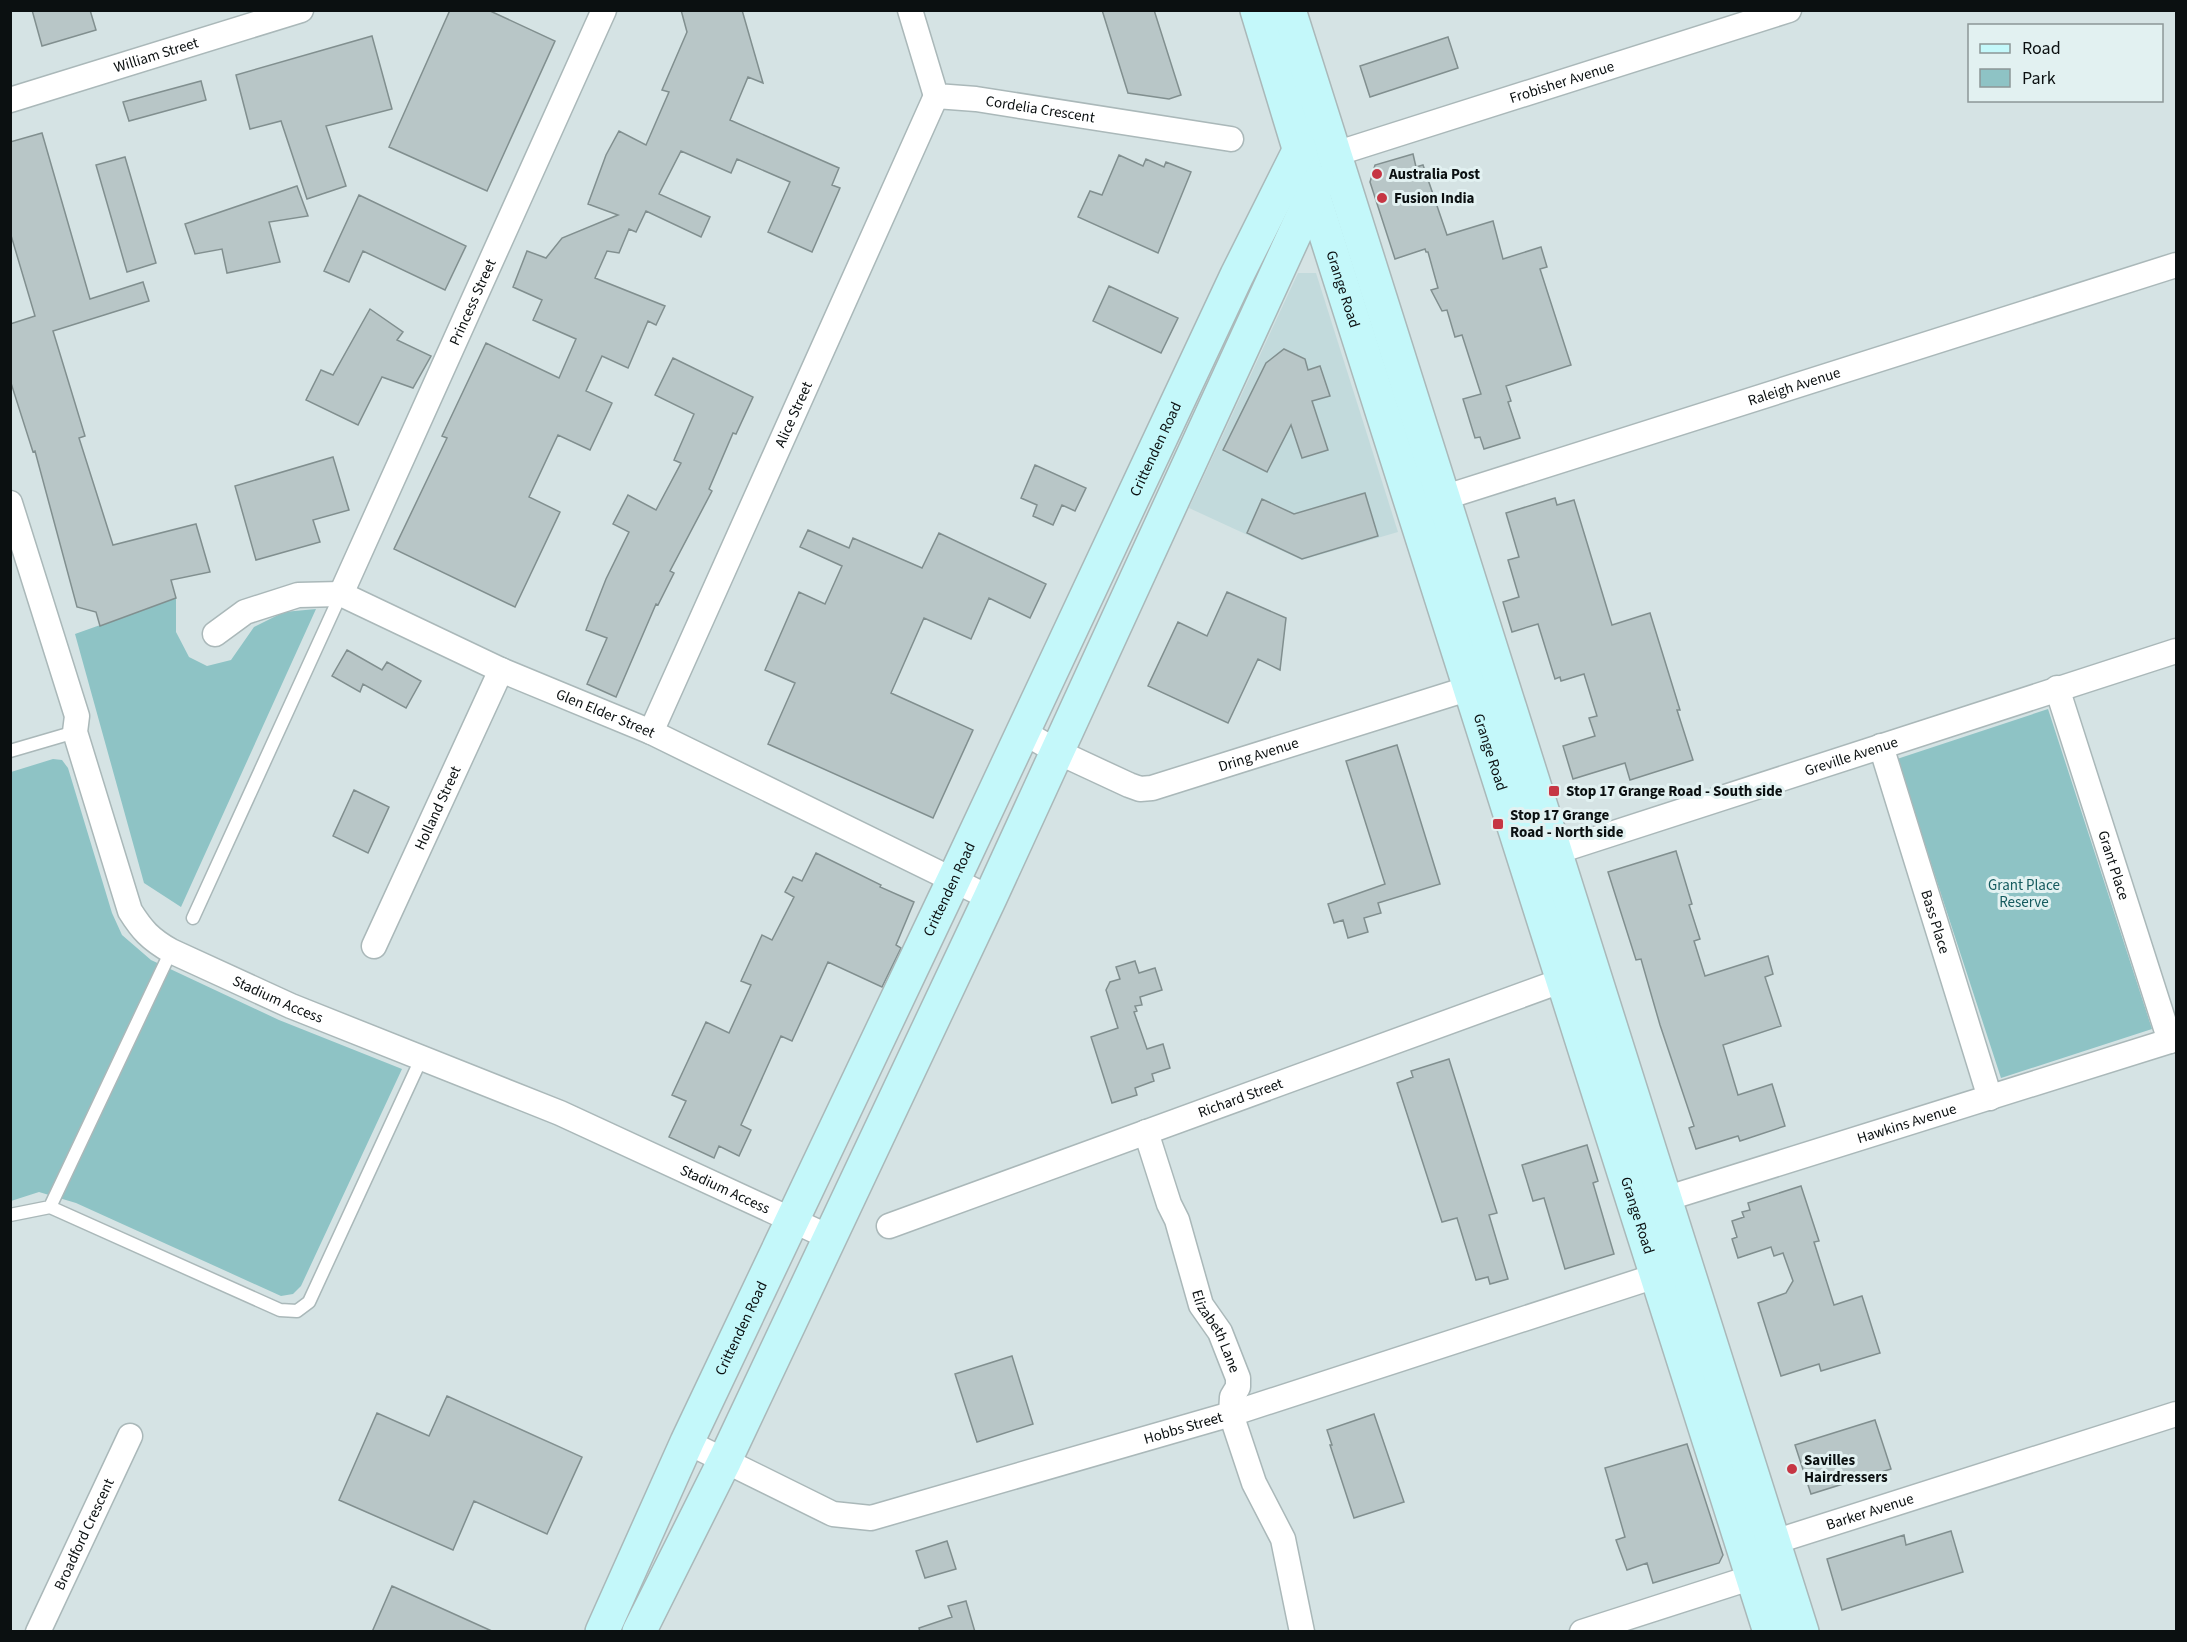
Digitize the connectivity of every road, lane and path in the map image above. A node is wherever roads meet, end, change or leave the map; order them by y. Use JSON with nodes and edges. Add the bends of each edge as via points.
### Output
{"nodes":[{"id":1,"x":301,"y":10,"type":"edge"},
{"id":2,"x":604,"y":10,"type":"edge"},
{"id":3,"x":910,"y":10,"type":"edge"},
{"id":4,"x":1257,"y":10,"type":"edge"},
{"id":5,"x":1289,"y":10,"type":"edge"},
{"id":6,"x":1789,"y":10,"type":"edge"},
{"id":7,"x":936,"y":96,"type":"junction"},
{"id":8,"x":11,"y":97,"type":"edge"},
{"id":9,"x":1231,"y":139,"type":"dead end"},
{"id":10,"x":1300,"y":149,"type":"junction"},
{"id":11,"x":1335,"y":154,"type":"junction"},
{"id":12,"x":1312,"y":191,"type":"junction"},
{"id":13,"x":1283,"y":255,"type":"junction"},
{"id":14,"x":2176,"y":265,"type":"edge"},
{"id":15,"x":1337,"y":268,"type":"junction"},
{"id":16,"x":10,"y":503,"type":"edge"},
{"id":17,"x":1429,"y":503,"type":"junction"},
{"id":18,"x":341,"y":594,"type":"junction"},
{"id":19,"x":214,"y":634,"type":"dead end"},
{"id":20,"x":2176,"y":651,"type":"edge"},
{"id":21,"x":501,"y":670,"type":"junction"},
{"id":22,"x":1486,"y":683,"type":"junction"},
{"id":23,"x":2057,"y":688,"type":"junction"},
{"id":24,"x":75,"y":732,"type":"junction"},
{"id":25,"x":651,"y":732,"type":"junction"},
{"id":26,"x":1023,"y":732,"type":"junction"},
{"id":27,"x":1881,"y":746,"type":"junction"},
{"id":28,"x":10,"y":751,"type":"edge"},
{"id":29,"x":1058,"y":752,"type":"junction"},
{"id":30,"x":1541,"y":857,"type":"junction"},
{"id":31,"x":954,"y":879,"type":"junction"},
{"id":32,"x":990,"y":898,"type":"junction"},
{"id":33,"x":193,"y":918,"type":"dead end"},
{"id":34,"x":374,"y":946,"type":"dead end"},
{"id":35,"x":171,"y":951,"type":"junction"},
{"id":36,"x":1579,"y":975,"type":"junction"},
{"id":37,"x":2173,"y":1040,"type":"edge"},
{"id":38,"x":422,"y":1057,"type":"junction"},
{"id":39,"x":1990,"y":1098,"type":"junction"},
{"id":40,"x":1146,"y":1132,"type":"junction"},
{"id":41,"x":1651,"y":1204,"type":"junction"},
{"id":42,"x":50,"y":1207,"type":"junction"},
{"id":43,"x":10,"y":1215,"type":"edge"},
{"id":44,"x":793,"y":1220,"type":"junction"},
{"id":45,"x":889,"y":1226,"type":"dead end"},
{"id":46,"x":831,"y":1238,"type":"junction"},
{"id":47,"x":1672,"y":1271,"type":"junction"},
{"id":48,"x":1231,"y":1414,"type":"junction"},
{"id":49,"x":2176,"y":1414,"type":"edge"},
{"id":50,"x":130,"y":1436,"type":"dead end"},
{"id":51,"x":687,"y":1442,"type":"junction"},
{"id":52,"x":725,"y":1460,"type":"junction"},
{"id":53,"x":1774,"y":1542,"type":"junction"},
{"id":54,"x":1753,"y":1577,"type":"junction"},
{"id":55,"x":38,"y":1632,"type":"edge"},
{"id":56,"x":602,"y":1632,"type":"edge"},
{"id":57,"x":639,"y":1632,"type":"edge"},
{"id":58,"x":1302,"y":1632,"type":"edge"},
{"id":59,"x":1582,"y":1632,"type":"edge"},
{"id":60,"x":1770,"y":1632,"type":"edge"},
{"id":61,"x":1802,"y":1632,"type":"edge"}],
"edges":[{"from":1,"to":8,"type":"street","name":"William Street"},
{"from":2,"to":18,"type":"street","name":"Princess Street"},
{"from":3,"to":7,"type":"street"},
{"from":4,"to":10,"type":"main road","name":"Grange Road"},
{"from":5,"to":11,"type":"main road","name":"Grange Road"},
{"from":6,"to":11,"type":"street","name":"Frobisher Avenue"},
{"from":7,"to":9,"type":"street","name":"Cordelia Crescent"},
{"from":7,"to":25,"type":"street","name":"Alice Street"},
{"from":10,"to":11,"type":"main road"},
{"from":10,"to":12,"type":"main road","name":"Grange Road"},
{"from":10,"to":26,"type":"main road","name":"Crittenden Road"},
{"from":11,"to":12,"type":"main road"},
{"from":11,"to":17,"type":"main road","name":"Grange Road"},
{"from":12,"to":13,"type":"main road"},
{"from":12,"to":15,"type":"main road","name":"Grange Road"},
{"from":13,"to":15,"type":"main road","via":[[1308,248]]},
{"from":13,"to":29,"type":"main road"},
{"from":14,"to":17,"type":"street","name":"Raleigh Avenue"},
{"from":15,"to":17,"type":"main road","name":"Grange Road"},
{"from":16,"to":24,"type":"street","name":"Stadium Access","via":[[77,716]]},
{"from":17,"to":22,"type":"main road","name":"Grange Road"},
{"from":18,"to":19,"type":"street","name":"Glen Elder Street","via":[[298,595],[266,605],[245,612]]},
{"from":18,"to":21,"type":"street","name":"Glen Elder Street"},
{"from":18,"to":33,"type":"lane"},
{"from":20,"to":23,"type":"street","name":"Greville Avenue"},
{"from":21,"to":25,"type":"street","name":"Glen Elder Street"},
{"from":21,"to":34,"type":"street","name":"Holland Street"},
{"from":22,"to":29,"type":"street","name":"Dring Avenue","via":[[1152,788],[1140,789]]},
{"from":22,"to":30,"type":"main road","name":"Grange Road"},
{"from":23,"to":27,"type":"street","name":"Greville Avenue"},
{"from":23,"to":37,"type":"street","name":"Grant Place"},
{"from":24,"to":28,"type":"lane"},
{"from":24,"to":35,"type":"street","name":"Stadium Access","via":[[130,911],[142,930]]},
{"from":25,"to":31,"type":"street","name":"Glen Elder Street"},
{"from":26,"to":29,"type":"street","name":"Dring Avenue"},
{"from":26,"to":31,"type":"main road","name":"Crittenden Road"},
{"from":27,"to":30,"type":"street","name":"Greville Avenue"},
{"from":27,"to":39,"type":"street","name":"Bass Place"},
{"from":29,"to":32,"type":"main road"},
{"from":30,"to":36,"type":"main road","name":"Grange Road"},
{"from":31,"to":32,"type":"street","name":"Glen Elder Street"},
{"from":31,"to":44,"type":"main road","name":"Crittenden Road"},
{"from":32,"to":46,"type":"main road"},
{"from":35,"to":38,"type":"street","name":"Stadium Access","via":[[291,1006]]},
{"from":35,"to":42,"type":"lane"},
{"from":36,"to":40,"type":"street","name":"Richard Street"},
{"from":36,"to":41,"type":"main road","name":"Grange Road"},
{"from":37,"to":39,"type":"street","name":"Hawkins Avenue"},
{"from":38,"to":42,"type":"lane","via":[[309,1302],[297,1311],[280,1310]]},
{"from":38,"to":44,"type":"street","name":"Stadium Access","via":[[560,1113]]},
{"from":39,"to":41,"type":"street","name":"Hawkins Avenue"},
{"from":40,"to":45,"type":"street","name":"Richard Street"},
{"from":40,"to":48,"type":"street","name":"Elizabeth Lane","via":[[1201,1305],[1220,1332],[1238,1378]]},
{"from":41,"to":47,"type":"main road","name":"Grange Road"},
{"from":42,"to":43,"type":"lane"},
{"from":44,"to":46,"type":"street","name":"Stadium Access"},
{"from":44,"to":51,"type":"main road","name":"Crittenden Road"},
{"from":46,"to":52,"type":"main road"},
{"from":47,"to":48,"type":"street","name":"Hobbs Street"},
{"from":47,"to":53,"type":"main road","name":"Grange Road"},
{"from":47,"to":54,"type":"main road","name":"Grange Road"},
{"from":48,"to":52,"type":"street","name":"Hobbs Street","via":[[872,1518],[833,1514]]},
{"from":48,"to":58,"type":"street","via":[[1254,1483],[1283,1539]]},
{"from":49,"to":53,"type":"street","name":"Barker Avenue"},
{"from":50,"to":55,"type":"street","name":"Broadford Crescent"},
{"from":51,"to":52,"type":"street","name":"Hobbs Street"},
{"from":51,"to":56,"type":"main road","name":"Crittenden Road"},
{"from":52,"to":57,"type":"main road"},
{"from":53,"to":54,"type":"street"},
{"from":53,"to":61,"type":"main road","name":"Grange Road"},
{"from":54,"to":59,"type":"street"},
{"from":54,"to":60,"type":"main road","name":"Grange Road"}]}
